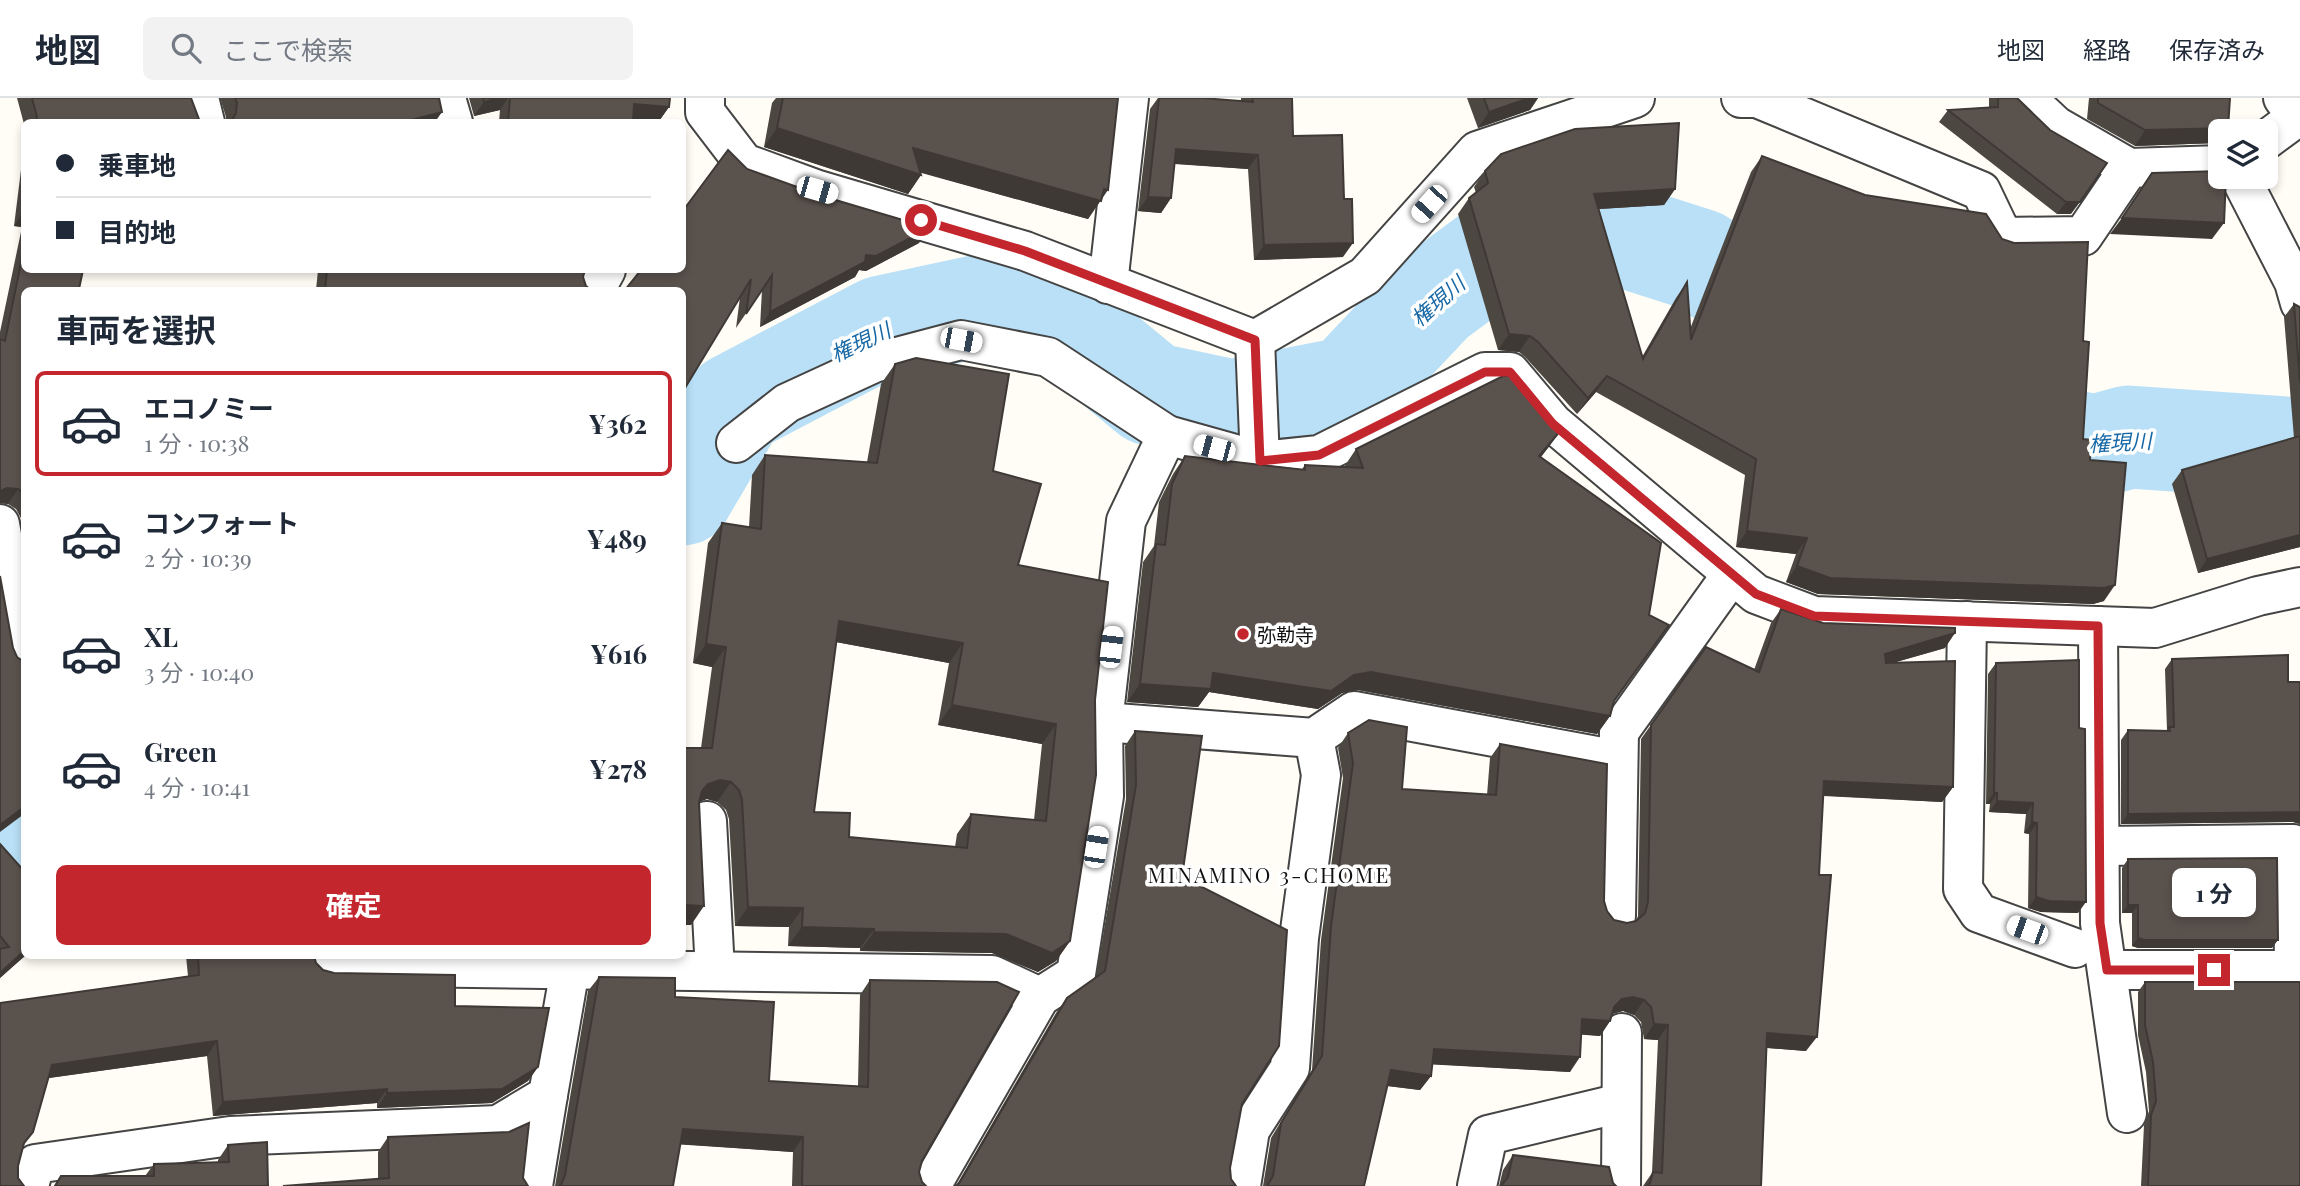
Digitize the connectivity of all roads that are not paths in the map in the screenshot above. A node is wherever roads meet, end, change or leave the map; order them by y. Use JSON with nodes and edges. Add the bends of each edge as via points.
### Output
{"nodes":[{"id":1,"x":199,"y":98,"type":"edge"},
{"id":2,"x":446,"y":98,"type":"edge"},
{"id":3,"x":1129,"y":98,"type":"edge"},
{"id":4,"x":1741,"y":98,"type":"edge"},
{"id":5,"x":2026,"y":98,"type":"edge"},
{"id":6,"x":2283,"y":98,"type":"edge"},
{"id":7,"x":1618,"y":101,"type":"edge"},
{"id":8,"x":698,"y":114,"type":"edge"},
{"id":9,"x":204,"y":119,"type":"edge"},
{"id":10,"x":452,"y":119,"type":"edge"},
{"id":11,"x":2278,"y":131,"type":"edge"},
{"id":12,"x":2208,"y":165,"type":"edge"},
{"id":13,"x":2129,"y":168,"type":"junction"},
{"id":14,"x":2246,"y":189,"type":"edge"},
{"id":15,"x":1108,"y":284,"type":"junction"},
{"id":16,"x":2300,"y":303,"type":"edge"},
{"id":17,"x":1256,"y":355,"type":"junction"},
{"id":18,"x":1167,"y":435,"type":"junction"},
{"id":19,"x":1259,"y":442,"type":"junction"},
{"id":20,"x":736,"y":443,"type":"dead end"},
{"id":21,"x":0,"y":524,"type":"edge"},
{"id":22,"x":1732,"y":574,"type":"junction"},
{"id":23,"x":2300,"y":587,"type":"edge"},
{"id":24,"x":1967,"y":621,"type":"junction"},
{"id":25,"x":2098,"y":626,"type":"junction"},
{"id":26,"x":21,"y":641,"type":"edge"},
{"id":27,"x":1102,"y":722,"type":"junction"},
{"id":28,"x":1314,"y":738,"type":"junction"},
{"id":29,"x":1619,"y":760,"type":"junction"},
{"id":30,"x":707,"y":821,"type":"edge"},
{"id":31,"x":2099,"y":846,"type":"junction"},
{"id":32,"x":1616,"y":916,"type":"dead end"},
{"id":33,"x":2075,"y":948,"type":"dead end"},
{"id":34,"x":323,"y":959,"type":"edge"},
{"id":35,"x":570,"y":969,"type":"junction"},
{"id":36,"x":2107,"y":970,"type":"junction"},
{"id":37,"x":2297,"y":970,"type":"edge"},
{"id":38,"x":715,"y":971,"type":"junction"},
{"id":39,"x":1040,"y":997,"type":"junction"},
{"id":40,"x":1622,"y":1033,"type":"dead end"},
{"id":41,"x":548,"y":1095,"type":"junction"},
{"id":42,"x":1621,"y":1103,"type":"junction"},
{"id":43,"x":2127,"y":1113,"type":"dead end"},
{"id":44,"x":29,"y":1186,"type":"edge"},
{"id":45,"x":533,"y":1186,"type":"edge"},
{"id":46,"x":932,"y":1186,"type":"edge"},
{"id":47,"x":1241,"y":1186,"type":"edge"},
{"id":48,"x":1477,"y":1186,"type":"edge"},
{"id":49,"x":1620,"y":1186,"type":"edge"}],
"edges":[{"from":1,"to":9,"type":"street"},
{"from":2,"to":10,"type":"street"},
{"from":3,"to":15,"type":"street"},
{"from":4,"to":13,"type":"street","via":[[1757,98],[1980,191],[2003,237],[2083,236]]},
{"from":5,"to":13,"type":"street","via":[[2056,126]]},
{"from":6,"to":11,"type":"street","via":[[2297,117]]},
{"from":7,"to":17,"type":"street","via":[[1477,150],[1365,276]]},
{"from":8,"to":15,"type":"street","via":[[744,163],[817,190],[1025,251]]},
{"from":12,"to":13,"type":"street"},
{"from":14,"to":16,"type":"street","via":[[2294,282]]},
{"from":15,"to":17,"type":"street"},
{"from":17,"to":19,"type":"street"},
{"from":18,"to":19,"type":"street"},
{"from":18,"to":20,"type":"street","via":[[1048,358],[961,340],[874,363],[824,385],[787,402]]},
{"from":18,"to":27,"type":"street","via":[[1126,521]]},
{"from":19,"to":22,"type":"street","via":[[1319,455],[1485,372],[1510,372],[1553,424]]},
{"from":21,"to":26,"type":"street"},
{"from":22,"to":24,"type":"street","via":[[1756,594],[1814,616]]},
{"from":22,"to":29,"type":"street","via":[[1619,732]]},
{"from":23,"to":25,"type":"street","via":[[2155,628]]},
{"from":24,"to":25,"type":"street"},
{"from":24,"to":33,"type":"street","via":[[1963,890],[1979,913]]},
{"from":25,"to":31,"type":"street"},
{"from":27,"to":28,"type":"street"},
{"from":27,"to":39,"type":"street","via":[[1104,796],[1076,974]]},
{"from":28,"to":29,"type":"street","via":[[1353,711]]},
{"from":28,"to":47,"type":"street","via":[[1321,775],[1299,938],[1290,1068],[1250,1130]]},
{"from":29,"to":32,"type":"street"},
{"from":30,"to":38,"type":"street"},
{"from":31,"to":36,"type":"street","via":[[2100,923]]},
{"from":31,"to":37,"type":"street","via":[[2293,844]]},
{"from":34,"to":35,"type":"street","via":[[324,966]]},
{"from":35,"to":38,"type":"street"},
{"from":35,"to":41,"type":"street"},
{"from":36,"to":37,"type":"street"},
{"from":36,"to":43,"type":"street"},
{"from":38,"to":39,"type":"street","via":[[992,975]]},
{"from":39,"to":46,"type":"street"},
{"from":40,"to":42,"type":"street"},
{"from":41,"to":44,"type":"street","via":[[498,1125],[230,1136],[35,1164]]},
{"from":41,"to":45,"type":"street"},
{"from":42,"to":48,"type":"street","via":[[1488,1135]]},
{"from":42,"to":49,"type":"street"}]}
